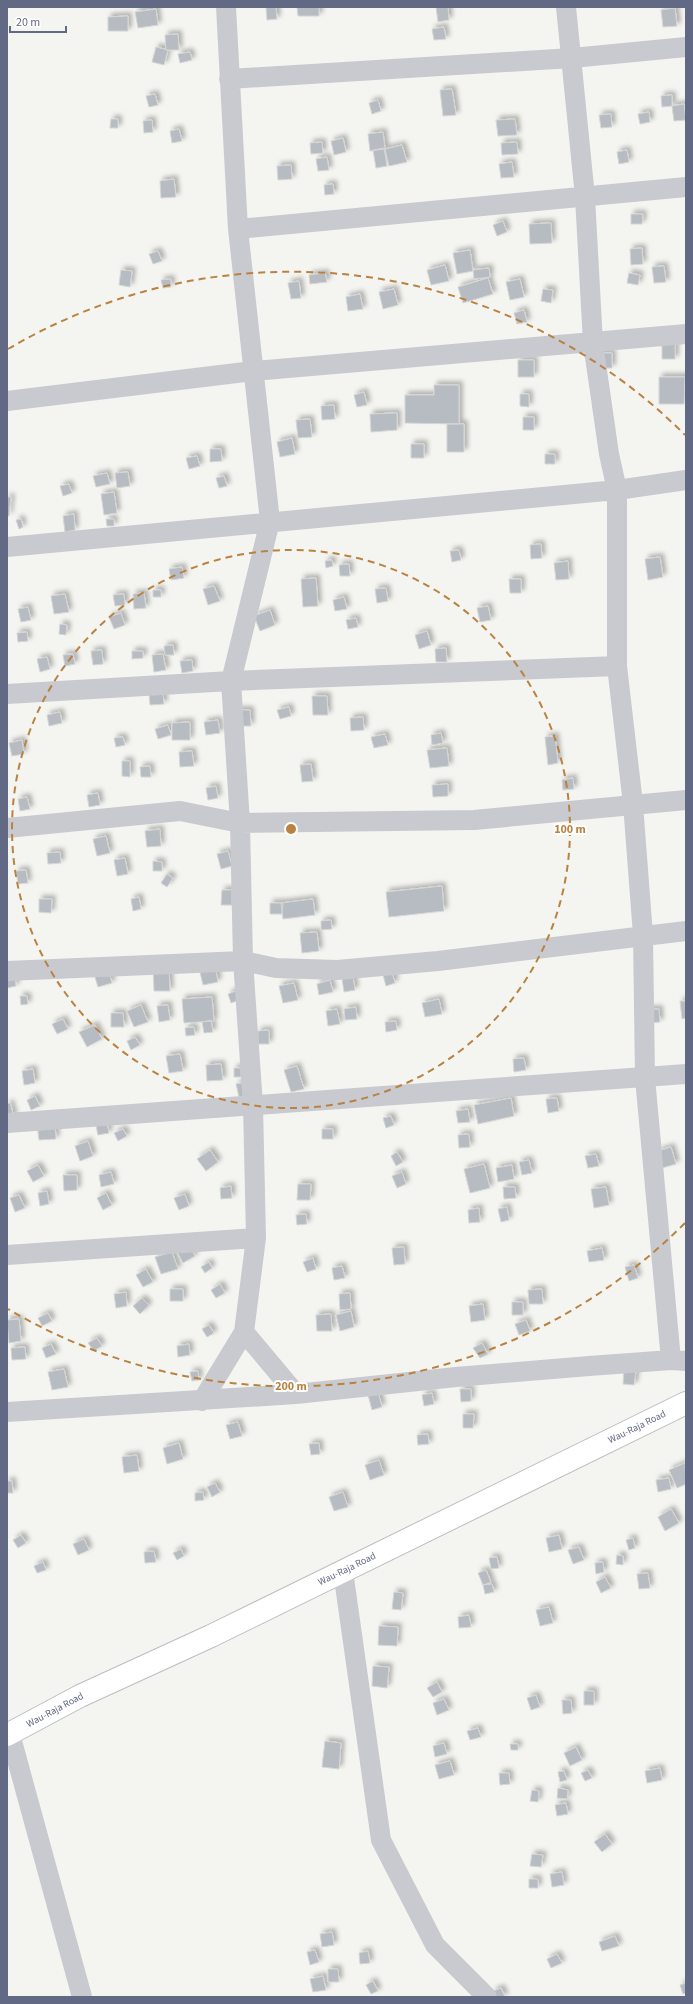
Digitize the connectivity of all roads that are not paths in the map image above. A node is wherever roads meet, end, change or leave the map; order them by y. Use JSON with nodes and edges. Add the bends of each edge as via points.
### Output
{"nodes":[{"id":1,"x":226,"y":7,"type":"edge"},
{"id":2,"x":566,"y":7,"type":"edge"},
{"id":3,"x":686,"y":47,"type":"edge"},
{"id":4,"x":572,"y":58,"type":"junction"},
{"id":5,"x":229,"y":79,"type":"junction"},
{"id":6,"x":686,"y":187,"type":"edge"},
{"id":7,"x":585,"y":197,"type":"junction"},
{"id":8,"x":238,"y":229,"type":"junction"},
{"id":9,"x":686,"y":334,"type":"edge"},
{"id":10,"x":593,"y":343,"type":"junction"},
{"id":11,"x":253,"y":371,"type":"junction"},
{"id":12,"x":7,"y":401,"type":"edge"},
{"id":13,"x":686,"y":480,"type":"edge"},
{"id":14,"x":616,"y":490,"type":"junction"},
{"id":15,"x":270,"y":522,"type":"junction"},
{"id":16,"x":7,"y":547,"type":"edge"},
{"id":17,"x":617,"y":666,"type":"junction"},
{"id":18,"x":231,"y":681,"type":"junction"},
{"id":19,"x":7,"y":694,"type":"edge"},
{"id":20,"x":686,"y":800,"type":"edge"},
{"id":21,"x":633,"y":804,"type":"junction"},
{"id":22,"x":240,"y":823,"type":"junction"},
{"id":23,"x":7,"y":828,"type":"edge"},
{"id":24,"x":686,"y":931,"type":"edge"},
{"id":25,"x":643,"y":935,"type":"junction"},
{"id":26,"x":243,"y":961,"type":"junction"},
{"id":27,"x":7,"y":971,"type":"edge"},
{"id":28,"x":686,"y":1074,"type":"edge"},
{"id":29,"x":645,"y":1078,"type":"junction"},
{"id":30,"x":253,"y":1105,"type":"junction"},
{"id":31,"x":7,"y":1123,"type":"edge"},
{"id":32,"x":256,"y":1238,"type":"junction"},
{"id":33,"x":7,"y":1255,"type":"edge"},
{"id":34,"x":244,"y":1332,"type":"junction"},
{"id":35,"x":678,"y":1361,"type":"edge"},
{"id":36,"x":296,"y":1394,"type":"junction"},
{"id":37,"x":202,"y":1401,"type":"junction"},
{"id":38,"x":686,"y":1403,"type":"edge"},
{"id":39,"x":7,"y":1412,"type":"edge"},
{"id":40,"x":343,"y":1571,"type":"junction"},
{"id":41,"x":8,"y":1735,"type":"edge"},
{"id":42,"x":82,"y":1997,"type":"edge"},
{"id":43,"x":487,"y":1997,"type":"edge"}],
"edges":[{"from":1,"to":5,"type":"street"},
{"from":2,"to":4,"type":"street"},
{"from":3,"to":4,"type":"street"},
{"from":4,"to":5,"type":"street"},
{"from":4,"to":7,"type":"street"},
{"from":5,"to":8,"type":"street"},
{"from":6,"to":7,"type":"street"},
{"from":7,"to":8,"type":"street"},
{"from":7,"to":10,"type":"street"},
{"from":8,"to":11,"type":"street"},
{"from":9,"to":10,"type":"street"},
{"from":10,"to":11,"type":"street"},
{"from":10,"to":14,"type":"street"},
{"from":11,"to":12,"type":"street"},
{"from":11,"to":15,"type":"street"},
{"from":13,"to":14,"type":"street"},
{"from":14,"to":15,"type":"street"},
{"from":14,"to":17,"type":"street"},
{"from":15,"to":16,"type":"street"},
{"from":15,"to":18,"type":"street"},
{"from":17,"to":18,"type":"street"},
{"from":17,"to":21,"type":"street"},
{"from":18,"to":19,"type":"street"},
{"from":18,"to":22,"type":"street"},
{"from":20,"to":21,"type":"street"},
{"from":21,"to":22,"type":"street","via":[[474,820]]},
{"from":21,"to":25,"type":"street"},
{"from":22,"to":23,"type":"street","via":[[180,811]]},
{"from":22,"to":26,"type":"street"},
{"from":24,"to":25,"type":"street"},
{"from":25,"to":26,"type":"street","via":[[438,961],[338,970],[276,968]]},
{"from":25,"to":29,"type":"street"},
{"from":26,"to":27,"type":"street"},
{"from":26,"to":30,"type":"street"},
{"from":28,"to":29,"type":"street"},
{"from":29,"to":30,"type":"street"},
{"from":29,"to":35,"type":"street"},
{"from":30,"to":31,"type":"street"},
{"from":30,"to":32,"type":"street"},
{"from":32,"to":33,"type":"street"},
{"from":32,"to":34,"type":"street"},
{"from":34,"to":36,"type":"street"},
{"from":34,"to":37,"type":"street"},
{"from":35,"to":36,"type":"street","via":[[456,1377]]},
{"from":36,"to":37,"type":"street"},
{"from":37,"to":39,"type":"street"},
{"from":38,"to":40,"type":"main road","name":"Wau-Raja Road"},
{"from":40,"to":41,"type":"main road","name":"Wau-Raja Road","via":[[211,1636],[80,1696]]},
{"from":40,"to":43,"type":"street","via":[[381,1840],[435,1946]]},
{"from":41,"to":42,"type":"street"}]}
